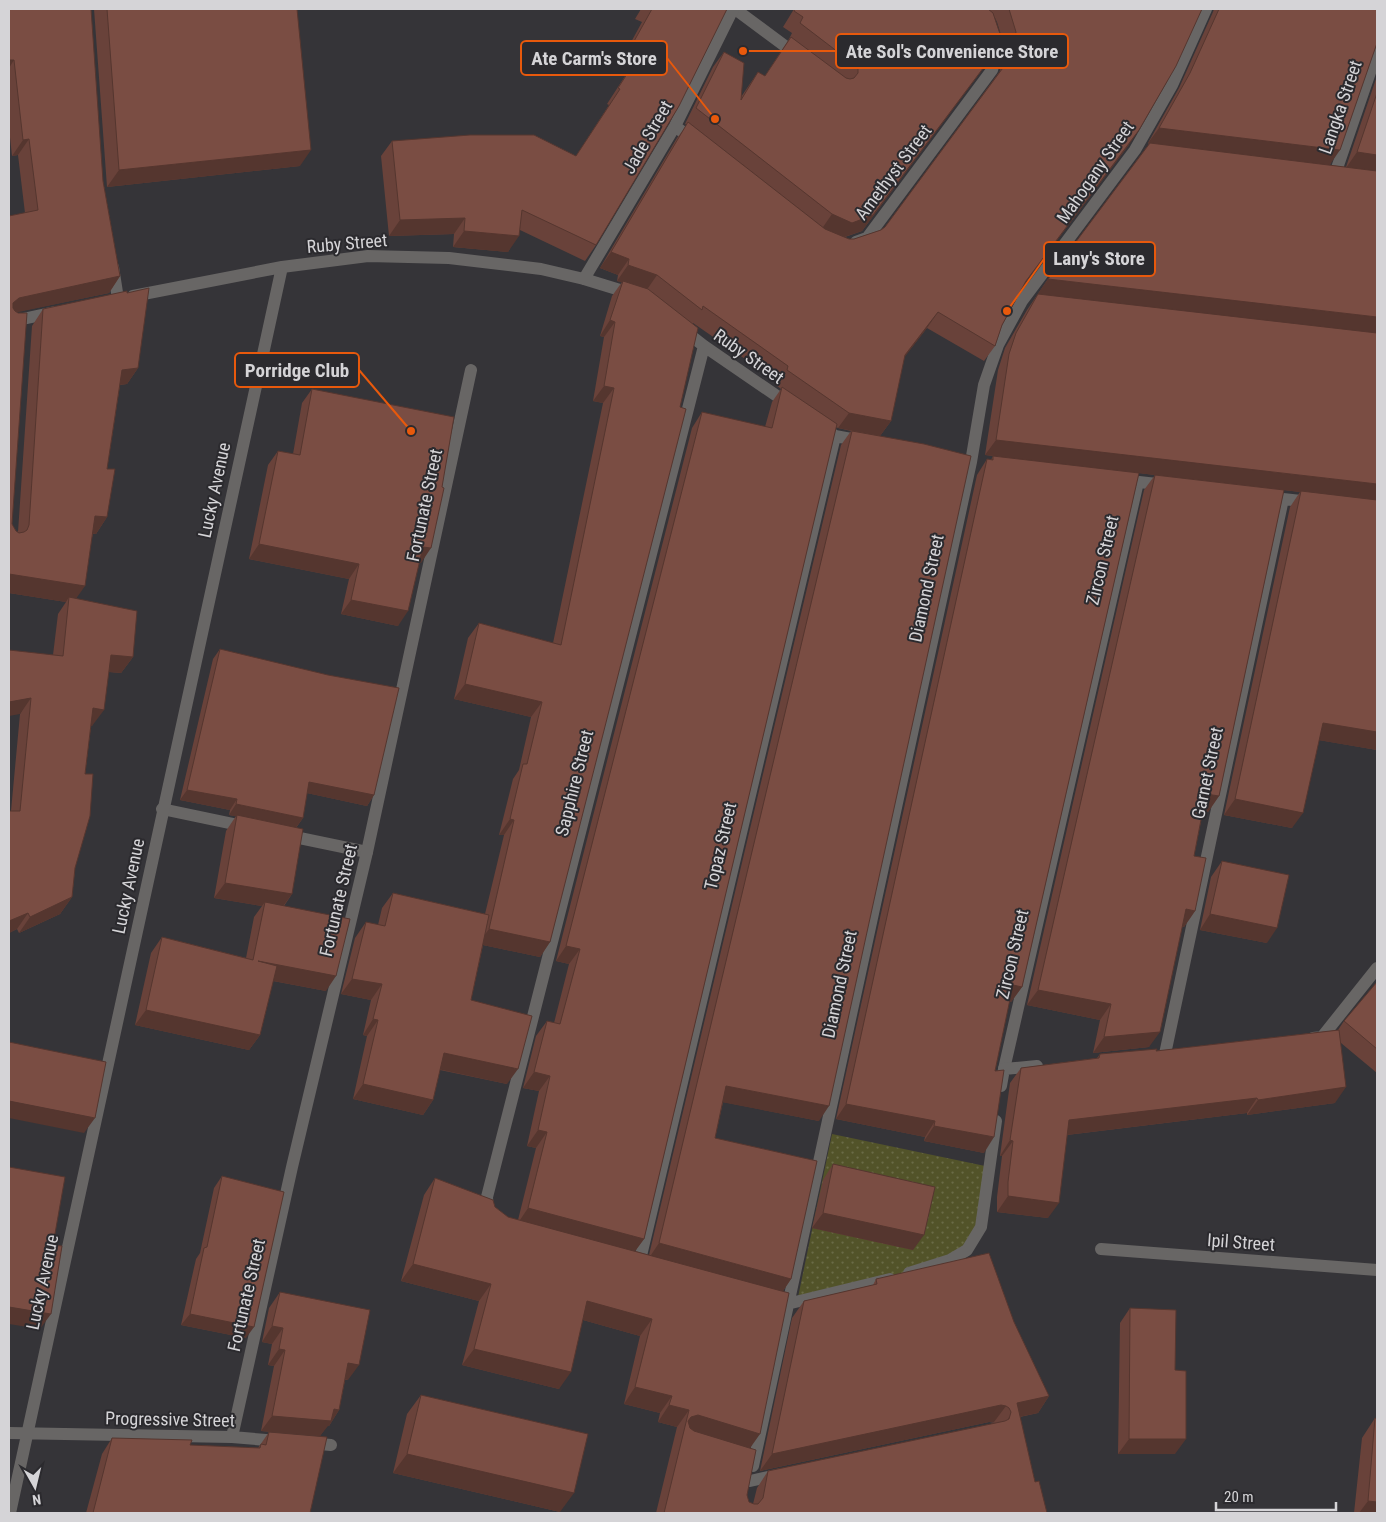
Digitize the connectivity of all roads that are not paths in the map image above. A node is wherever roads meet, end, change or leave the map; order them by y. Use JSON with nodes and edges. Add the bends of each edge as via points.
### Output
{"nodes":[{"id":1,"x":734,"y":9,"type":"edge"},
{"id":2,"x":971,"y":9,"type":"edge"},
{"id":3,"x":1206,"y":9,"type":"edge"},
{"id":4,"x":1377,"y":52,"type":"edge"},
{"id":5,"x":810,"y":64,"type":"edge"},
{"id":6,"x":675,"y":126,"type":"junction"},
{"id":7,"x":705,"y":149,"type":"edge"},
{"id":8,"x":1335,"y":174,"type":"edge"},
{"id":9,"x":841,"y":247,"type":"edge"},
{"id":10,"x":110,"y":252,"type":"edge"},
{"id":11,"x":282,"y":267,"type":"junction"},
{"id":12,"x":584,"y":280,"type":"junction"},
{"id":13,"x":641,"y":297,"type":"edge"},
{"id":14,"x":71,"y":309,"type":"edge"},
{"id":15,"x":672,"y":321,"type":"edge"},
{"id":16,"x":9,"y":322,"type":"edge"},
{"id":17,"x":704,"y":346,"type":"junction"},
{"id":18,"x":471,"y":370,"type":"dead end"},
{"id":19,"x":835,"y":436,"type":"junction"},
{"id":20,"x":874,"y":444,"type":"edge"},
{"id":21,"x":971,"y":462,"type":"joint"},
{"id":22,"x":1108,"y":478,"type":"edge"},
{"id":23,"x":1138,"y":482,"type":"junction"},
{"id":24,"x":1176,"y":486,"type":"edge"},
{"id":25,"x":1254,"y":496,"type":"edge"},
{"id":26,"x":1283,"y":499,"type":"junction"},
{"id":27,"x":1321,"y":503,"type":"edge"},
{"id":28,"x":162,"y":810,"type":"junction"},
{"id":29,"x":368,"y":852,"type":"junction"},
{"id":30,"x":1377,"y":968,"type":"edge"},
{"id":31,"x":1302,"y":1039,"type":"edge"},
{"id":32,"x":1165,"y":1054,"type":"edge"},
{"id":33,"x":1051,"y":1065,"type":"edge"},
{"id":34,"x":1004,"y":1069,"type":"junction"},
{"id":35,"x":493,"y":1222,"type":"edge"},
{"id":36,"x":1101,"y":1249,"type":"dead end"},
{"id":37,"x":639,"y":1264,"type":"edge"},
{"id":38,"x":1377,"y":1270,"type":"edge"},
{"id":39,"x":760,"y":1296,"type":"edge"},
{"id":40,"x":787,"y":1304,"type":"junction"},
{"id":41,"x":9,"y":1433,"type":"edge"},
{"id":42,"x":27,"y":1433,"type":"junction"},
{"id":43,"x":232,"y":1437,"type":"junction"},
{"id":44,"x":331,"y":1445,"type":"dead end"},
{"id":45,"x":798,"y":1470,"type":"edge"},
{"id":46,"x":750,"y":1481,"type":"junction"},
{"id":47,"x":746,"y":1497,"type":"edge"},
{"id":48,"x":10,"y":1513,"type":"edge"}],
"edges":[{"from":1,"to":5,"type":"street"},
{"from":1,"to":6,"type":"street","name":"Jade Street"},
{"from":2,"to":9,"type":"street","name":"Amethyst Street","via":[[989,24],[998,50],[992,70],[866,238]]},
{"from":3,"to":21,"type":"street","name":"Mahogany Street","via":[[1140,150],[998,345],[984,385]]},
{"from":4,"to":8,"type":"street","name":"Langka Street"},
{"from":6,"to":7,"type":"street"},
{"from":6,"to":12,"type":"street","name":"Jade Street"},
{"from":10,"to":11,"type":"street","name":"Ruby Street","via":[[113,300]]},
{"from":11,"to":12,"type":"street","name":"Ruby Street","via":[[368,256],[449,258],[541,269]]},
{"from":11,"to":28,"type":"street","name":"Lucky Avenue"},
{"from":12,"to":13,"type":"street","name":"Ruby Street"},
{"from":14,"to":16,"type":"street","via":[[24,323]]},
{"from":15,"to":17,"type":"street","name":"Ruby Street"},
{"from":17,"to":19,"type":"street","name":"Ruby Street"},
{"from":17,"to":35,"type":"street","name":"Sapphire Street","via":[[487,1197],[489,1218]]},
{"from":18,"to":29,"type":"street","name":"Fortunate Street"},
{"from":19,"to":20,"type":"street","name":"Ruby Street"},
{"from":19,"to":37,"type":"street","name":"Topaz Street"},
{"from":21,"to":40,"type":"street","name":"Diamond Street"},
{"from":22,"to":23,"type":"street"},
{"from":23,"to":24,"type":"street"},
{"from":23,"to":34,"type":"street","name":"Zircon Street"},
{"from":25,"to":26,"type":"street"},
{"from":26,"to":27,"type":"street"},
{"from":26,"to":32,"type":"street","name":"Garnet Street"},
{"from":28,"to":29,"type":"street"},
{"from":28,"to":42,"type":"street","name":"Lucky Avenue"},
{"from":29,"to":43,"type":"street","name":"Fortunate Street"},
{"from":30,"to":31,"type":"street","via":[[1322,1037]]},
{"from":33,"to":34,"type":"street"},
{"from":34,"to":40,"type":"street","name":"Zircon Street","via":[[981,1227],[967,1250],[950,1260],[883,1281]]},
{"from":36,"to":38,"type":"street","name":"Ipil Street"},
{"from":39,"to":40,"type":"street"},
{"from":40,"to":46,"type":"street","name":"Diamond Street","via":[[750,1459]]},
{"from":41,"to":42,"type":"street","name":"Progressive Street"},
{"from":42,"to":43,"type":"street","name":"Progressive Street"},
{"from":42,"to":48,"type":"street","name":"Lucky Avenue"},
{"from":43,"to":44,"type":"street","name":"Progressive Street"},
{"from":45,"to":46,"type":"street"},
{"from":46,"to":47,"type":"street","name":"Diamond Street"}]}
